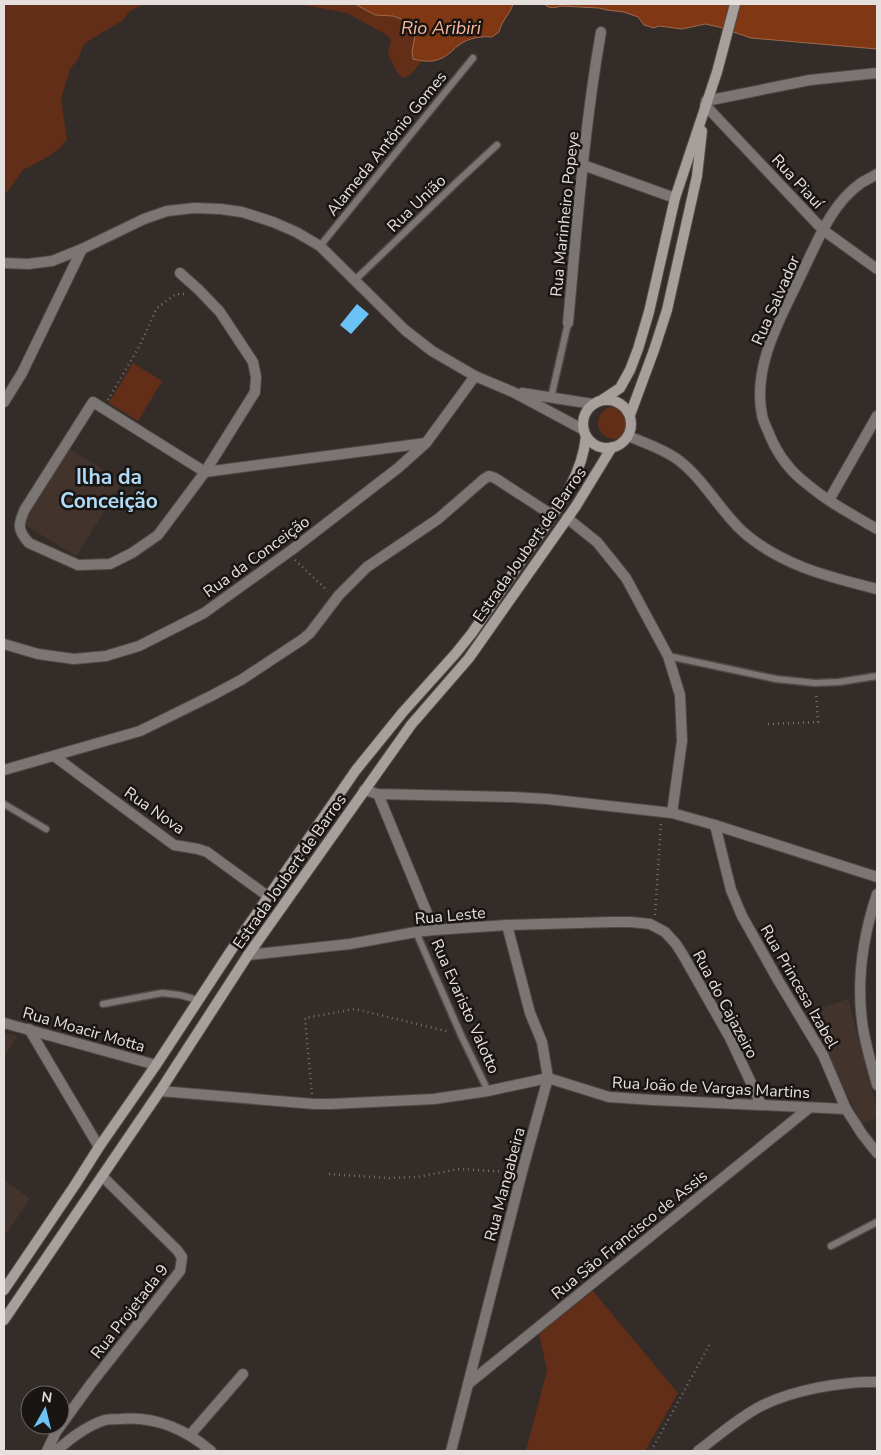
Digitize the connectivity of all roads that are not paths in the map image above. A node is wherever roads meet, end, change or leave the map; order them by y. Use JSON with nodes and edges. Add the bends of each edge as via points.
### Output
{"nodes":[{"id":1,"x":735,"y":4,"type":"edge"},
{"id":2,"x":601,"y":32,"type":"dead end"},
{"id":3,"x":473,"y":58,"type":"dead end"},
{"id":4,"x":877,"y":73,"type":"edge"},
{"id":5,"x":705,"y":106,"type":"junction"},
{"id":6,"x":497,"y":145,"type":"dead end"},
{"id":7,"x":583,"y":165,"type":"junction"},
{"id":8,"x":877,"y":174,"type":"edge"},
{"id":9,"x":675,"y":198,"type":"junction"},
{"id":10,"x":823,"y":230,"type":"junction"},
{"id":11,"x":320,"y":246,"type":"junction"},
{"id":12,"x":82,"y":249,"type":"junction"},
{"id":13,"x":4,"y":263,"type":"edge"},
{"id":14,"x":877,"y":269,"type":"edge"},
{"id":15,"x":180,"y":274,"type":"dead end"},
{"id":16,"x":354,"y":281,"type":"junction"},
{"id":17,"x":568,"y":323,"type":"joint"},
{"id":18,"x":475,"y":376,"type":"junction"},
{"id":19,"x":513,"y":392,"type":"junction"},
{"id":20,"x":551,"y":398,"type":"junction"},
{"id":21,"x":4,"y":402,"type":"edge"},
{"id":22,"x":598,"y":402,"type":"junction"},
{"id":23,"x":630,"y":415,"type":"junction"},
{"id":24,"x":877,"y":416,"type":"edge"},
{"id":25,"x":585,"y":433,"type":"junction"},
{"id":26,"x":628,"y":436,"type":"junction"},
{"id":27,"x":426,"y":443,"type":"junction"},
{"id":28,"x":612,"y":448,"type":"junction"},
{"id":29,"x":205,"y":472,"type":"junction"},
{"id":30,"x":829,"y":500,"type":"junction"},
{"id":31,"x":552,"y":515,"type":"junction"},
{"id":32,"x":567,"y":518,"type":"junction"},
{"id":33,"x":877,"y":529,"type":"edge"},
{"id":34,"x":877,"y":589,"type":"edge"},
{"id":35,"x":4,"y":644,"type":"edge"},
{"id":36,"x":668,"y":656,"type":"junction"},
{"id":37,"x":877,"y":676,"type":"edge"},
{"id":38,"x":54,"y":756,"type":"junction"},
{"id":39,"x":4,"y":770,"type":"edge"},
{"id":40,"x":364,"y":790,"type":"junction"},
{"id":41,"x":378,"y":794,"type":"junction"},
{"id":42,"x":4,"y":804,"type":"edge"},
{"id":43,"x":667,"y":812,"type":"junction"},
{"id":44,"x":715,"y":825,"type":"junction"},
{"id":45,"x":46,"y":829,"type":"dead end"},
{"id":46,"x":877,"y":877,"type":"edge"},
{"id":47,"x":877,"y":894,"type":"edge"},
{"id":48,"x":268,"y":897,"type":"junction"},
{"id":49,"x":507,"y":925,"type":"junction"},
{"id":50,"x":654,"y":926,"type":"joint"},
{"id":51,"x":434,"y":930,"type":"junction"},
{"id":52,"x":416,"y":932,"type":"junction"},
{"id":53,"x":248,"y":955,"type":"junction"},
{"id":54,"x":198,"y":1000,"type":"junction"},
{"id":55,"x":103,"y":1004,"type":"dead end"},
{"id":56,"x":4,"y":1023,"type":"edge"},
{"id":57,"x":29,"y":1029,"type":"junction"},
{"id":58,"x":156,"y":1065,"type":"junction"},
{"id":59,"x":548,"y":1078,"type":"junction"},
{"id":60,"x":877,"y":1085,"type":"edge"},
{"id":61,"x":160,"y":1091,"type":"junction"},
{"id":62,"x":488,"y":1091,"type":"junction"},
{"id":63,"x":760,"y":1104,"type":"junction"},
{"id":64,"x":809,"y":1108,"type":"junction"},
{"id":65,"x":846,"y":1108,"type":"junction"},
{"id":66,"x":100,"y":1147,"type":"junction"},
{"id":67,"x":877,"y":1153,"type":"edge"},
{"id":68,"x":102,"y":1176,"type":"junction"},
{"id":69,"x":877,"y":1222,"type":"edge"},
{"id":70,"x":831,"y":1246,"type":"dead end"},
{"id":71,"x":4,"y":1290,"type":"edge"},
{"id":72,"x":4,"y":1320,"type":"edge"},
{"id":73,"x":243,"y":1374,"type":"dead end"},
{"id":74,"x":877,"y":1382,"type":"edge"},
{"id":75,"x":468,"y":1384,"type":"junction"},
{"id":76,"x":190,"y":1435,"type":"junction"},
{"id":77,"x":47,"y":1451,"type":"edge"},
{"id":78,"x":56,"y":1451,"type":"edge"},
{"id":79,"x":211,"y":1451,"type":"edge"},
{"id":80,"x":451,"y":1451,"type":"edge"},
{"id":81,"x":698,"y":1451,"type":"edge"}],
"edges":[{"from":1,"to":5,"type":"main road"},
{"from":2,"to":7,"type":"street","name":"Rua Marinheiro Popeye"},
{"from":3,"to":11,"type":"lane","name":"Alameda Antônio Gomes"},
{"from":4,"to":5,"type":"street","via":[[810,80]]},
{"from":5,"to":9,"type":"main road"},
{"from":5,"to":10,"type":"street","name":"Rua Piauí"},
{"from":5,"to":23,"type":"main road","via":[[697,176],[667,310]]},
{"from":6,"to":16,"type":"lane","name":"Rua União"},
{"from":7,"to":9,"type":"street"},
{"from":7,"to":17,"type":"street","name":"Rua Marinheiro Popeye"},
{"from":8,"to":10,"type":"street","name":"Rua Salvador","via":[[845,198]]},
{"from":9,"to":22,"type":"main road","via":[[638,350],[620,388]]},
{"from":10,"to":14,"type":"street","name":"Rua Piauí"},
{"from":10,"to":30,"type":"street","name":"Rua Salvador","via":[[778,324],[762,374],[760,395],[762,416],[774,446],[790,469]]},
{"from":11,"to":12,"type":"street","via":[[296,232],[250,215],[194,208],[152,216]]},
{"from":11,"to":16,"type":"street"},
{"from":12,"to":13,"type":"street","via":[[52,261]]},
{"from":12,"to":21,"type":"street","via":[[22,373]]},
{"from":15,"to":29,"type":"street","via":[[220,312],[253,362],[256,377],[255,392]]},
{"from":16,"to":18,"type":"street","via":[[405,330],[432,351]]},
{"from":17,"to":20,"type":"lane","name":"Rua Marinheiro Popeye"},
{"from":18,"to":19,"type":"street"},
{"from":18,"to":27,"type":"street","name":"Rua da Conceição"},
{"from":19,"to":20,"type":"street"},
{"from":19,"to":25,"type":"street"},
{"from":20,"to":22,"type":"street"},
{"from":22,"to":23,"type":"main road","via":[[611,400],[620,403]]},
{"from":22,"to":25,"type":"main road","via":[[587,411],[583,420]]},
{"from":23,"to":26,"type":"main road"},
{"from":24,"to":30,"type":"street"},
{"from":25,"to":28,"type":"main road","via":[[593,443],[602,448]]},
{"from":25,"to":31,"type":"main road","name":"Estrada Joubert de Barros","via":[[581,463]]},
{"from":26,"to":28,"type":"main road","via":[[622,444]]},
{"from":26,"to":34,"type":"street","via":[[677,459],[741,530],[781,558],[809,571]]},
{"from":27,"to":29,"type":"street"},
{"from":27,"to":35,"type":"street","name":"Rua da Conceição","via":[[398,468],[204,613],[139,646],[106,656],[74,659],[38,654]]},
{"from":28,"to":32,"type":"main road","name":"Estrada Joubert de Barros"},
{"from":29,"to":29,"type":"street","via":[[158,535],[110,564],[78,565],[29,543],[20,530],[20,519],[25,509],[93,402]]},
{"from":30,"to":33,"type":"street","name":"Rua Salvador"},
{"from":31,"to":38,"type":"street","via":[[494,478],[484,478],[438,519],[367,567],[303,639],[241,680],[140,731]]},
{"from":31,"to":48,"type":"main road","name":"Estrada Joubert de Barros","via":[[472,634],[356,770]]},
{"from":32,"to":36,"type":"street","via":[[597,542],[626,578]]},
{"from":32,"to":40,"type":"main road","name":"Estrada Joubert de Barros","via":[[469,658],[411,725]]},
{"from":36,"to":37,"type":"lane","via":[[776,679],[839,682]]},
{"from":36,"to":43,"type":"street","via":[[680,695],[682,741]]},
{"from":38,"to":39,"type":"street"},
{"from":38,"to":48,"type":"street","name":"Rua Nova","via":[[174,845],[207,852]]},
{"from":40,"to":41,"type":"street"},
{"from":40,"to":53,"type":"main road","name":"Estrada Joubert de Barros"},
{"from":41,"to":43,"type":"street","via":[[521,798]]},
{"from":41,"to":51,"type":"street","name":"Rua Evaristo Valotto"},
{"from":42,"to":45,"type":"lane"},
{"from":43,"to":44,"type":"street"},
{"from":44,"to":46,"type":"street"},
{"from":44,"to":65,"type":"street","name":"Rua Princesa Izabel","via":[[731,890],[742,916],[823,1055]]},
{"from":47,"to":60,"type":"street","via":[[861,969],[863,1028]]},
{"from":48,"to":54,"type":"main road","name":"Estrada Joubert de Barros"},
{"from":49,"to":50,"type":"street","name":"Rua Leste","via":[[631,922]]},
{"from":49,"to":51,"type":"street","name":"Rua Leste"},
{"from":49,"to":59,"type":"street","name":"Rua Mangabeira","via":[[530,1013],[542,1042]]},
{"from":50,"to":63,"type":"street","name":"Rua do Cajazeiro","via":[[665,932],[683,955],[730,1038]]},
{"from":51,"to":52,"type":"street","name":"Rua Leste"},
{"from":52,"to":53,"type":"street","name":"Rua Leste","via":[[350,944]]},
{"from":52,"to":62,"type":"lane","name":"Rua Evaristo Valotto"},
{"from":53,"to":61,"type":"main road","name":"Estrada Joubert de Barros"},
{"from":54,"to":55,"type":"lane","via":[[162,993]]},
{"from":54,"to":58,"type":"main road","name":"Estrada Joubert de Barros"},
{"from":56,"to":57,"type":"street","name":"Rua Moacir Motta"},
{"from":57,"to":58,"type":"street","name":"Rua Moacir Motta"},
{"from":57,"to":66,"type":"street"},
{"from":58,"to":66,"type":"main road","name":"Estrada Joubert de Barros"},
{"from":59,"to":62,"type":"street","name":"Rua João de Vargas Martins"},
{"from":59,"to":63,"type":"street","name":"Rua João de Vargas Martins","via":[[609,1097]]},
{"from":59,"to":75,"type":"street","name":"Rua Mangabeira"},
{"from":61,"to":62,"type":"street","name":"Rua João de Vargas Martins","via":[[314,1104],[434,1099]]},
{"from":61,"to":68,"type":"main road","name":"Estrada Joubert de Barros"},
{"from":63,"to":64,"type":"street","name":"Rua João de Vargas Martins"},
{"from":64,"to":65,"type":"street","name":"Rua João de Vargas Martins"},
{"from":64,"to":75,"type":"street","name":"Rua São Francisco de Assis"},
{"from":65,"to":67,"type":"street","name":"Rua Princesa Izabel"},
{"from":66,"to":71,"type":"main road","name":"Estrada Joubert de Barros"},
{"from":68,"to":72,"type":"main road","name":"Estrada Joubert de Barros"},
{"from":68,"to":77,"type":"street","name":"Rua Projetada 9","via":[[177,1250],[182,1264],[180,1271],[56,1432]]},
{"from":69,"to":70,"type":"lane"},
{"from":73,"to":76,"type":"street"},
{"from":74,"to":81,"type":"street","via":[[856,1381],[824,1386],[761,1406]]},
{"from":75,"to":80,"type":"street","name":"Rua Mangabeira"},
{"from":76,"to":78,"type":"street","via":[[158,1421],[137,1417],[105,1420]]},
{"from":76,"to":79,"type":"street"}]}
